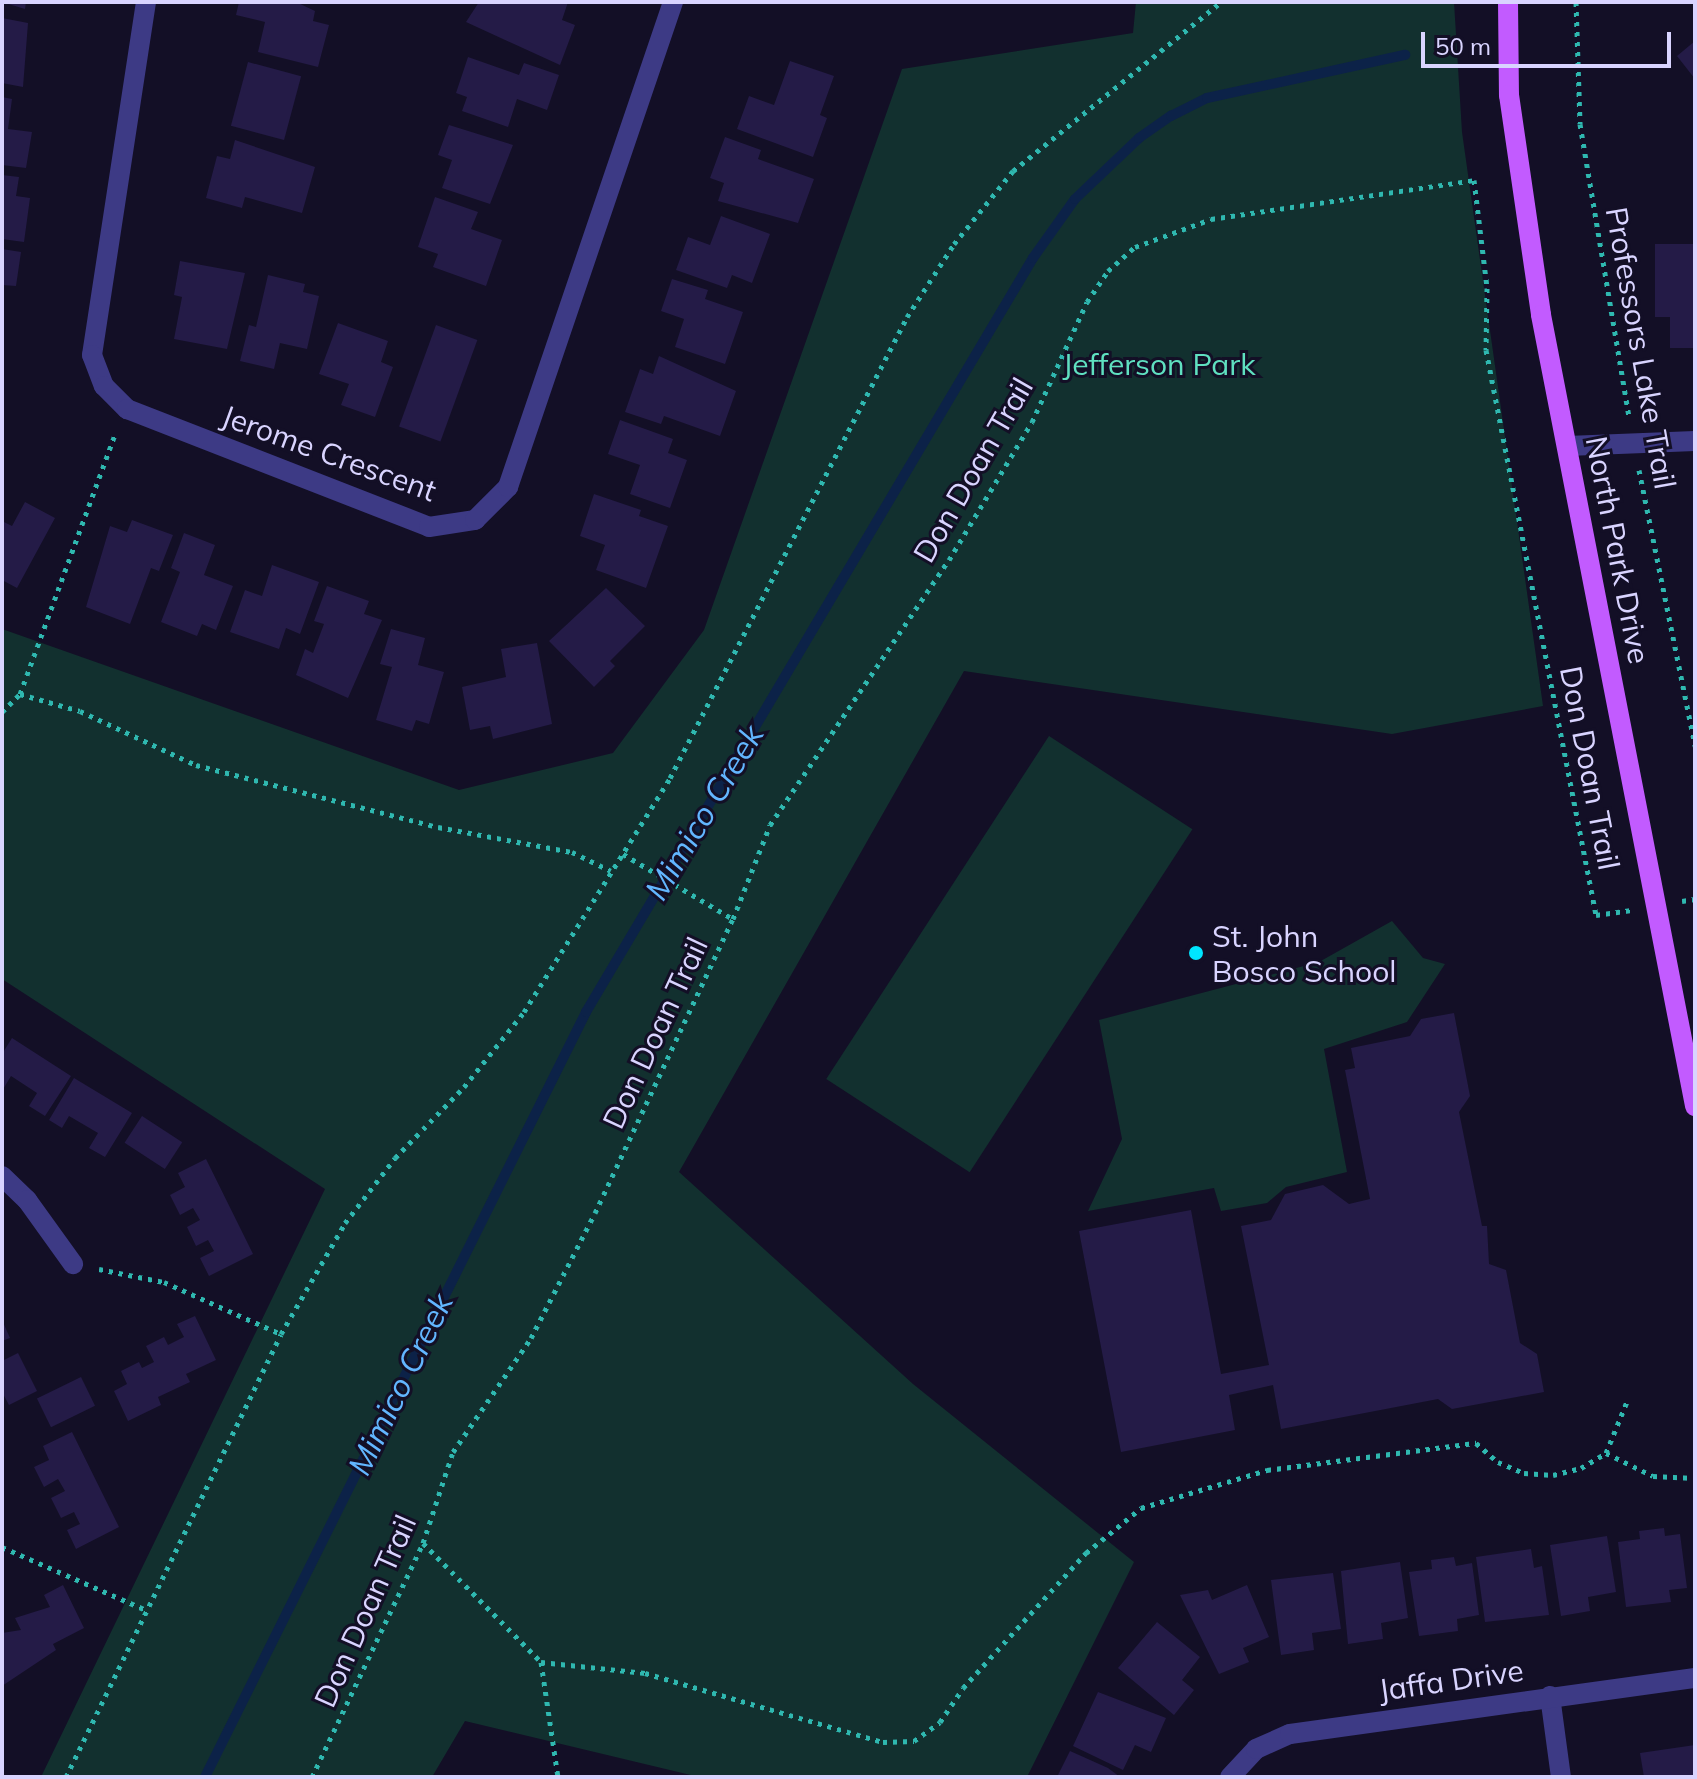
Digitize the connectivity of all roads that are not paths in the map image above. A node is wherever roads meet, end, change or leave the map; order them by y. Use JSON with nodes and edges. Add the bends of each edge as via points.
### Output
{"nodes":[{"id":1,"x":146,"y":2,"type":"edge"},
{"id":2,"x":673,"y":2,"type":"edge"},
{"id":3,"x":1508,"y":2,"type":"edge"},
{"id":4,"x":1695,"y":441,"type":"edge"},
{"id":5,"x":1567,"y":446,"type":"junction"},
{"id":6,"x":1695,"y":1106,"type":"edge"},
{"id":7,"x":2,"y":1176,"type":"edge"},
{"id":8,"x":73,"y":1264,"type":"road end"},
{"id":9,"x":1695,"y":1678,"type":"edge"},
{"id":10,"x":1550,"y":1696,"type":"junction"},
{"id":11,"x":1230,"y":1777,"type":"edge"},
{"id":12,"x":1561,"y":1777,"type":"edge"}],
"edges":[{"from":1,"to":2,"type":"street","name":"Jerome Crescent","via":[[92,355],[104,386],[127,409],[429,527],[475,520],[508,487]]},
{"from":3,"to":5,"type":"main road","name":"North Park Drive","via":[[1509,95],[1518,173]]},
{"from":4,"to":5,"type":"street"},
{"from":5,"to":6,"type":"main road","name":"North Park Drive"},
{"from":7,"to":8,"type":"street","via":[[27,1200]]},
{"from":9,"to":10,"type":"street","name":"Jaffa Drive"},
{"from":10,"to":11,"type":"street","name":"Jaffa Drive","via":[[1290,1734],[1256,1749]]},
{"from":10,"to":12,"type":"street"}]}
